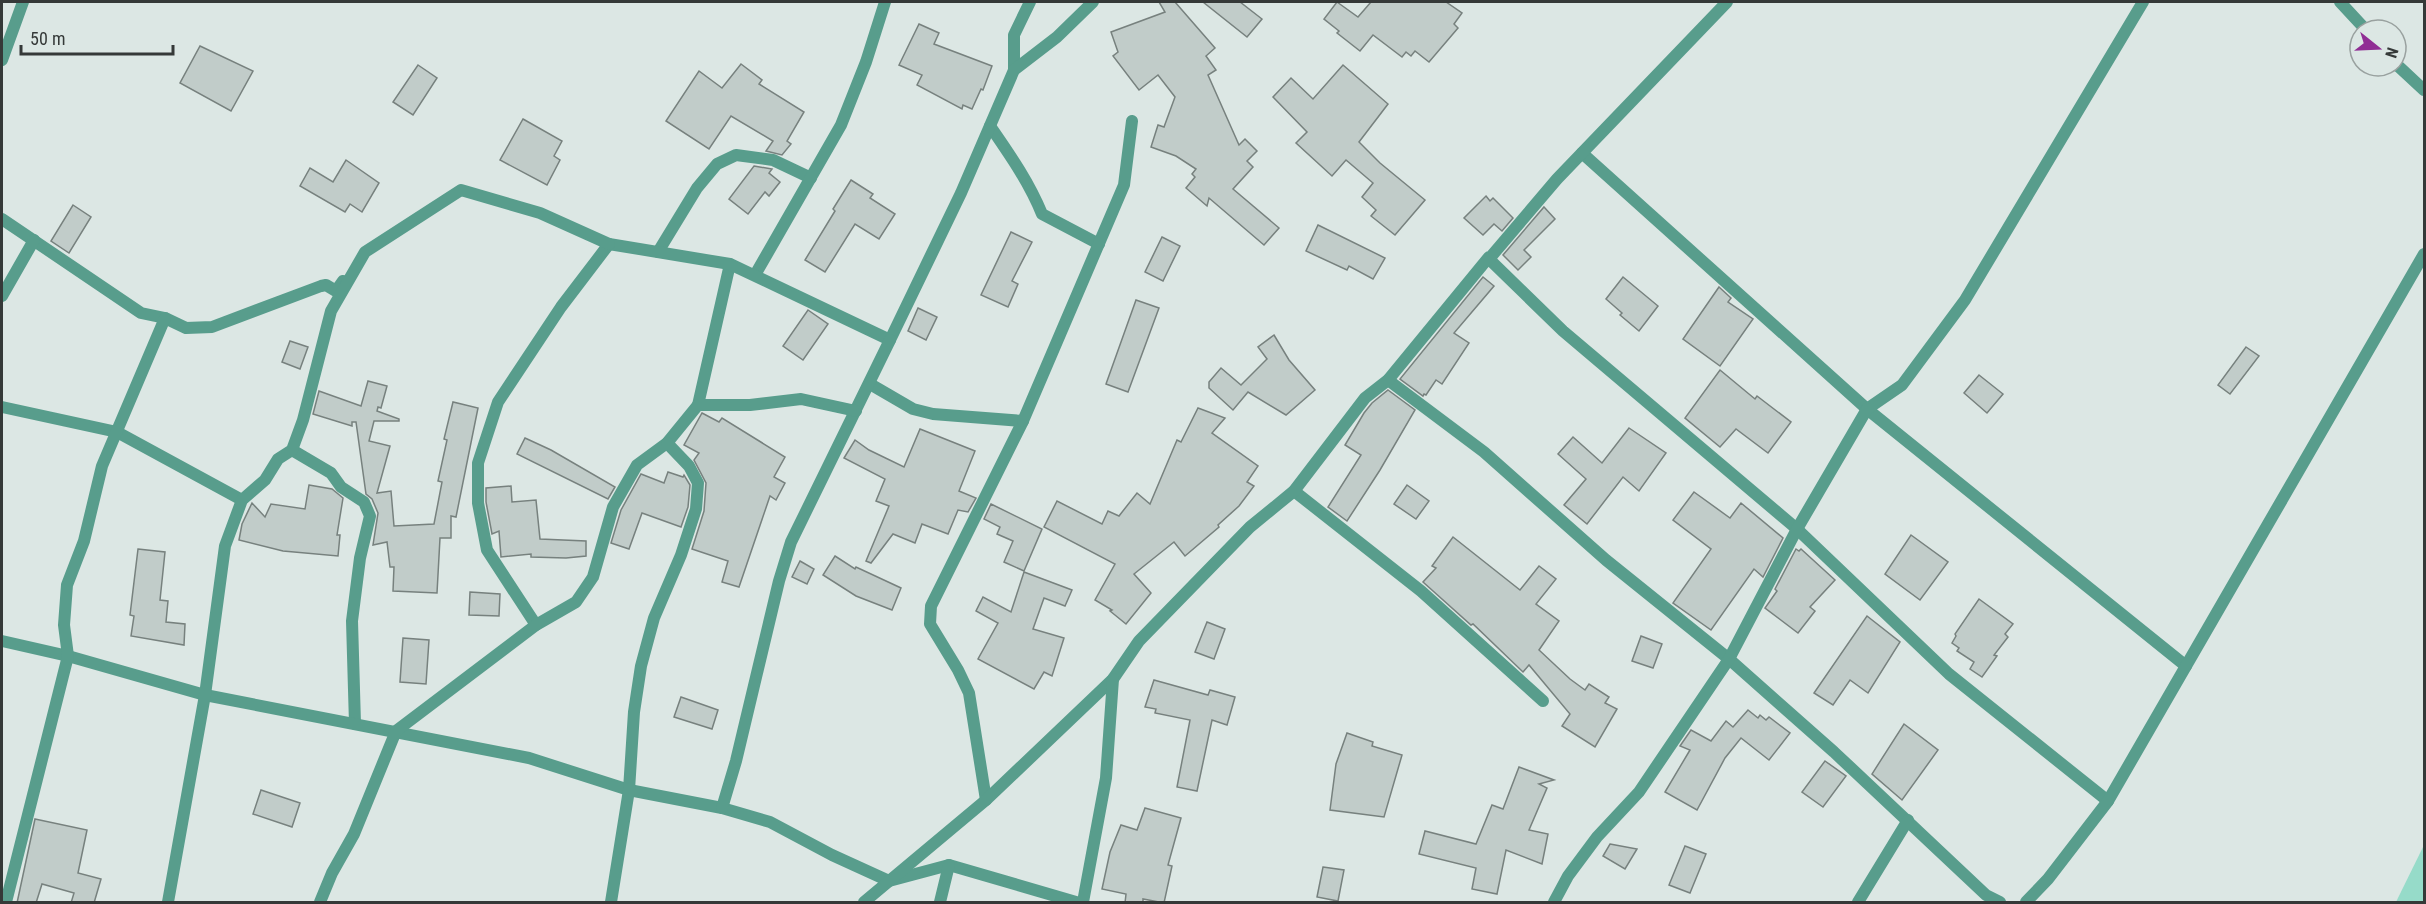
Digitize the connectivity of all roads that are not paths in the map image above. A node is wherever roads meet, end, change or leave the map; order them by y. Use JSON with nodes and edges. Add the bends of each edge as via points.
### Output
{"nodes":[{"id":1,"x":23,"y":2,"type":"edge"},
{"id":2,"x":885,"y":2,"type":"edge"},
{"id":3,"x":1030,"y":2,"type":"edge"},
{"id":4,"x":1093,"y":2,"type":"edge"},
{"id":5,"x":1727,"y":2,"type":"edge"},
{"id":6,"x":2142,"y":2,"type":"edge"},
{"id":7,"x":2340,"y":2,"type":"edge"},
{"id":8,"x":2355,"y":18,"type":"edge"},
{"id":9,"x":2,"y":60,"type":"edge"},
{"id":10,"x":1014,"y":70,"type":"junction"},
{"id":11,"x":2408,"y":75,"type":"edge"},
{"id":12,"x":2424,"y":90,"type":"edge"},
{"id":13,"x":1132,"y":121,"type":"dead end"},
{"id":14,"x":990,"y":126,"type":"junction"},
{"id":15,"x":1582,"y":153,"type":"junction"},
{"id":16,"x":811,"y":178,"type":"junction"},
{"id":17,"x":2,"y":219,"type":"edge"},
{"id":18,"x":34,"y":240,"type":"junction"},
{"id":19,"x":609,"y":244,"type":"junction"},
{"id":20,"x":1099,"y":244,"type":"junction"},
{"id":21,"x":365,"y":252,"type":"junction"},
{"id":22,"x":658,"y":252,"type":"junction"},
{"id":23,"x":2424,"y":254,"type":"edge"},
{"id":24,"x":1489,"y":259,"type":"junction"},
{"id":25,"x":730,"y":264,"type":"junction"},
{"id":26,"x":755,"y":275,"type":"junction"},
{"id":27,"x":2,"y":296,"type":"edge"},
{"id":28,"x":165,"y":318,"type":"junction"},
{"id":29,"x":890,"y":340,"type":"junction"},
{"id":30,"x":1388,"y":380,"type":"junction"},
{"id":31,"x":870,"y":384,"type":"junction"},
{"id":32,"x":698,"y":405,"type":"junction"},
{"id":33,"x":2,"y":407,"type":"edge"},
{"id":34,"x":1867,"y":410,"type":"junction"},
{"id":35,"x":856,"y":411,"type":"junction"},
{"id":36,"x":1023,"y":421,"type":"junction"},
{"id":37,"x":117,"y":432,"type":"junction"},
{"id":38,"x":667,"y":443,"type":"junction"},
{"id":39,"x":292,"y":450,"type":"junction"},
{"id":40,"x":1294,"y":491,"type":"junction"},
{"id":41,"x":242,"y":500,"type":"junction"},
{"id":42,"x":1797,"y":529,"type":"junction"},
{"id":43,"x":536,"y":625,"type":"junction"},
{"id":44,"x":2,"y":641,"type":"edge"},
{"id":45,"x":68,"y":656,"type":"junction"},
{"id":46,"x":1729,"y":659,"type":"junction"},
{"id":47,"x":2186,"y":666,"type":"junction"},
{"id":48,"x":1113,"y":679,"type":"junction"},
{"id":49,"x":205,"y":695,"type":"junction"},
{"id":50,"x":1543,"y":701,"type":"dead end"},
{"id":51,"x":355,"y":724,"type":"junction"},
{"id":52,"x":396,"y":731,"type":"junction"},
{"id":53,"x":629,"y":790,"type":"junction"},
{"id":54,"x":986,"y":800,"type":"junction"},
{"id":55,"x":2108,"y":801,"type":"junction"},
{"id":56,"x":722,"y":808,"type":"junction"},
{"id":57,"x":1908,"y":820,"type":"junction"},
{"id":58,"x":949,"y":865,"type":"junction"},
{"id":59,"x":890,"y":880,"type":"junction"},
{"id":60,"x":6,"y":903,"type":"edge"},
{"id":61,"x":168,"y":903,"type":"edge"},
{"id":62,"x":320,"y":903,"type":"edge"},
{"id":63,"x":611,"y":903,"type":"edge"},
{"id":64,"x":864,"y":903,"type":"edge"},
{"id":65,"x":940,"y":903,"type":"edge"},
{"id":66,"x":1076,"y":903,"type":"edge"},
{"id":67,"x":1083,"y":903,"type":"edge"},
{"id":68,"x":1554,"y":903,"type":"edge"},
{"id":69,"x":1858,"y":903,"type":"edge"},
{"id":70,"x":2000,"y":903,"type":"edge"},
{"id":71,"x":2026,"y":903,"type":"edge"}],
"edges":[{"from":1,"to":9,"type":"street"},
{"from":2,"to":16,"type":"street","via":[[841,125]]},
{"from":3,"to":10,"type":"street","via":[[1014,35]]},
{"from":4,"to":10,"type":"street","via":[[1057,37]]},
{"from":5,"to":15,"type":"street"},
{"from":6,"to":34,"type":"street","via":[[1965,300],[1902,385]]},
{"from":7,"to":8,"type":"street"},
{"from":10,"to":14,"type":"street"},
{"from":11,"to":12,"type":"street"},
{"from":13,"to":20,"type":"street","via":[[1124,185]]},
{"from":14,"to":20,"type":"street","via":[[1024,175],[1042,214]]},
{"from":14,"to":29,"type":"street"},
{"from":15,"to":24,"type":"street"},
{"from":15,"to":34,"type":"street"},
{"from":16,"to":22,"type":"street","via":[[773,160],[736,155],[717,164],[697,188]]},
{"from":16,"to":26,"type":"street"},
{"from":17,"to":18,"type":"street"},
{"from":18,"to":27,"type":"street"},
{"from":18,"to":28,"type":"street","via":[[141,313]]},
{"from":19,"to":21,"type":"street","via":[[540,213],[461,190]]},
{"from":19,"to":22,"type":"street"},
{"from":19,"to":43,"type":"street","via":[[561,307],[498,402],[478,463],[478,503],[487,550]]},
{"from":20,"to":36,"type":"street"},
{"from":21,"to":28,"type":"street","via":[[336,291],[321,286],[212,327],[186,328]]},
{"from":21,"to":39,"type":"street","via":[[331,311]]},
{"from":22,"to":25,"type":"street"},
{"from":23,"to":47,"type":"street"},
{"from":24,"to":30,"type":"street"},
{"from":24,"to":42,"type":"street","via":[[1563,331]]},
{"from":25,"to":26,"type":"street"},
{"from":25,"to":32,"type":"street"},
{"from":26,"to":29,"type":"street"},
{"from":28,"to":37,"type":"street"},
{"from":29,"to":31,"type":"street"},
{"from":30,"to":40,"type":"street","via":[[1365,398]]},
{"from":30,"to":46,"type":"street","via":[[1484,452],[1606,561]]},
{"from":31,"to":35,"type":"street"},
{"from":31,"to":36,"type":"street","via":[[913,409],[933,414]]},
{"from":32,"to":35,"type":"street","via":[[750,405],[801,399]]},
{"from":32,"to":38,"type":"street"},
{"from":33,"to":37,"type":"street"},
{"from":34,"to":42,"type":"street"},
{"from":34,"to":47,"type":"street"},
{"from":35,"to":56,"type":"street","via":[[791,542]]},
{"from":36,"to":54,"type":"street","via":[[931,606],[930,624],[969,693]]},
{"from":37,"to":41,"type":"street"},
{"from":37,"to":45,"type":"street","via":[[102,466],[84,541],[67,585],[64,625]]},
{"from":38,"to":43,"type":"street","via":[[637,465],[613,507],[593,577],[576,602]]},
{"from":38,"to":53,"type":"street","via":[[689,466],[698,483],[696,509],[654,618],[641,666]]},
{"from":39,"to":41,"type":"street","via":[[278,459],[265,480]]},
{"from":39,"to":51,"type":"street","via":[[331,473],[341,487],[364,502],[370,516],[352,621]]},
{"from":40,"to":48,"type":"street","via":[[1250,527],[1139,640]]},
{"from":40,"to":50,"type":"street","via":[[1421,591]]},
{"from":41,"to":49,"type":"street","via":[[225,546]]},
{"from":42,"to":46,"type":"street"},
{"from":42,"to":55,"type":"street","via":[[1949,674]]},
{"from":43,"to":52,"type":"street"},
{"from":44,"to":45,"type":"street"},
{"from":45,"to":49,"type":"street"},
{"from":45,"to":60,"type":"street"},
{"from":46,"to":57,"type":"street"},
{"from":46,"to":68,"type":"street","via":[[1639,792],[1597,837],[1568,876]]},
{"from":47,"to":55,"type":"street"},
{"from":48,"to":54,"type":"street"},
{"from":48,"to":67,"type":"street","via":[[1106,778]]},
{"from":49,"to":51,"type":"street"},
{"from":49,"to":61,"type":"street"},
{"from":51,"to":52,"type":"street"},
{"from":52,"to":53,"type":"street","via":[[529,758]]},
{"from":52,"to":62,"type":"street","via":[[354,834]]},
{"from":53,"to":56,"type":"street"},
{"from":53,"to":63,"type":"street"},
{"from":54,"to":59,"type":"street"},
{"from":55,"to":71,"type":"street"},
{"from":56,"to":59,"type":"street","via":[[770,822]]},
{"from":57,"to":69,"type":"street"},
{"from":57,"to":70,"type":"street","via":[[1986,895]]},
{"from":58,"to":59,"type":"street"},
{"from":58,"to":65,"type":"street"},
{"from":58,"to":66,"type":"street"},
{"from":59,"to":64,"type":"street"}]}
